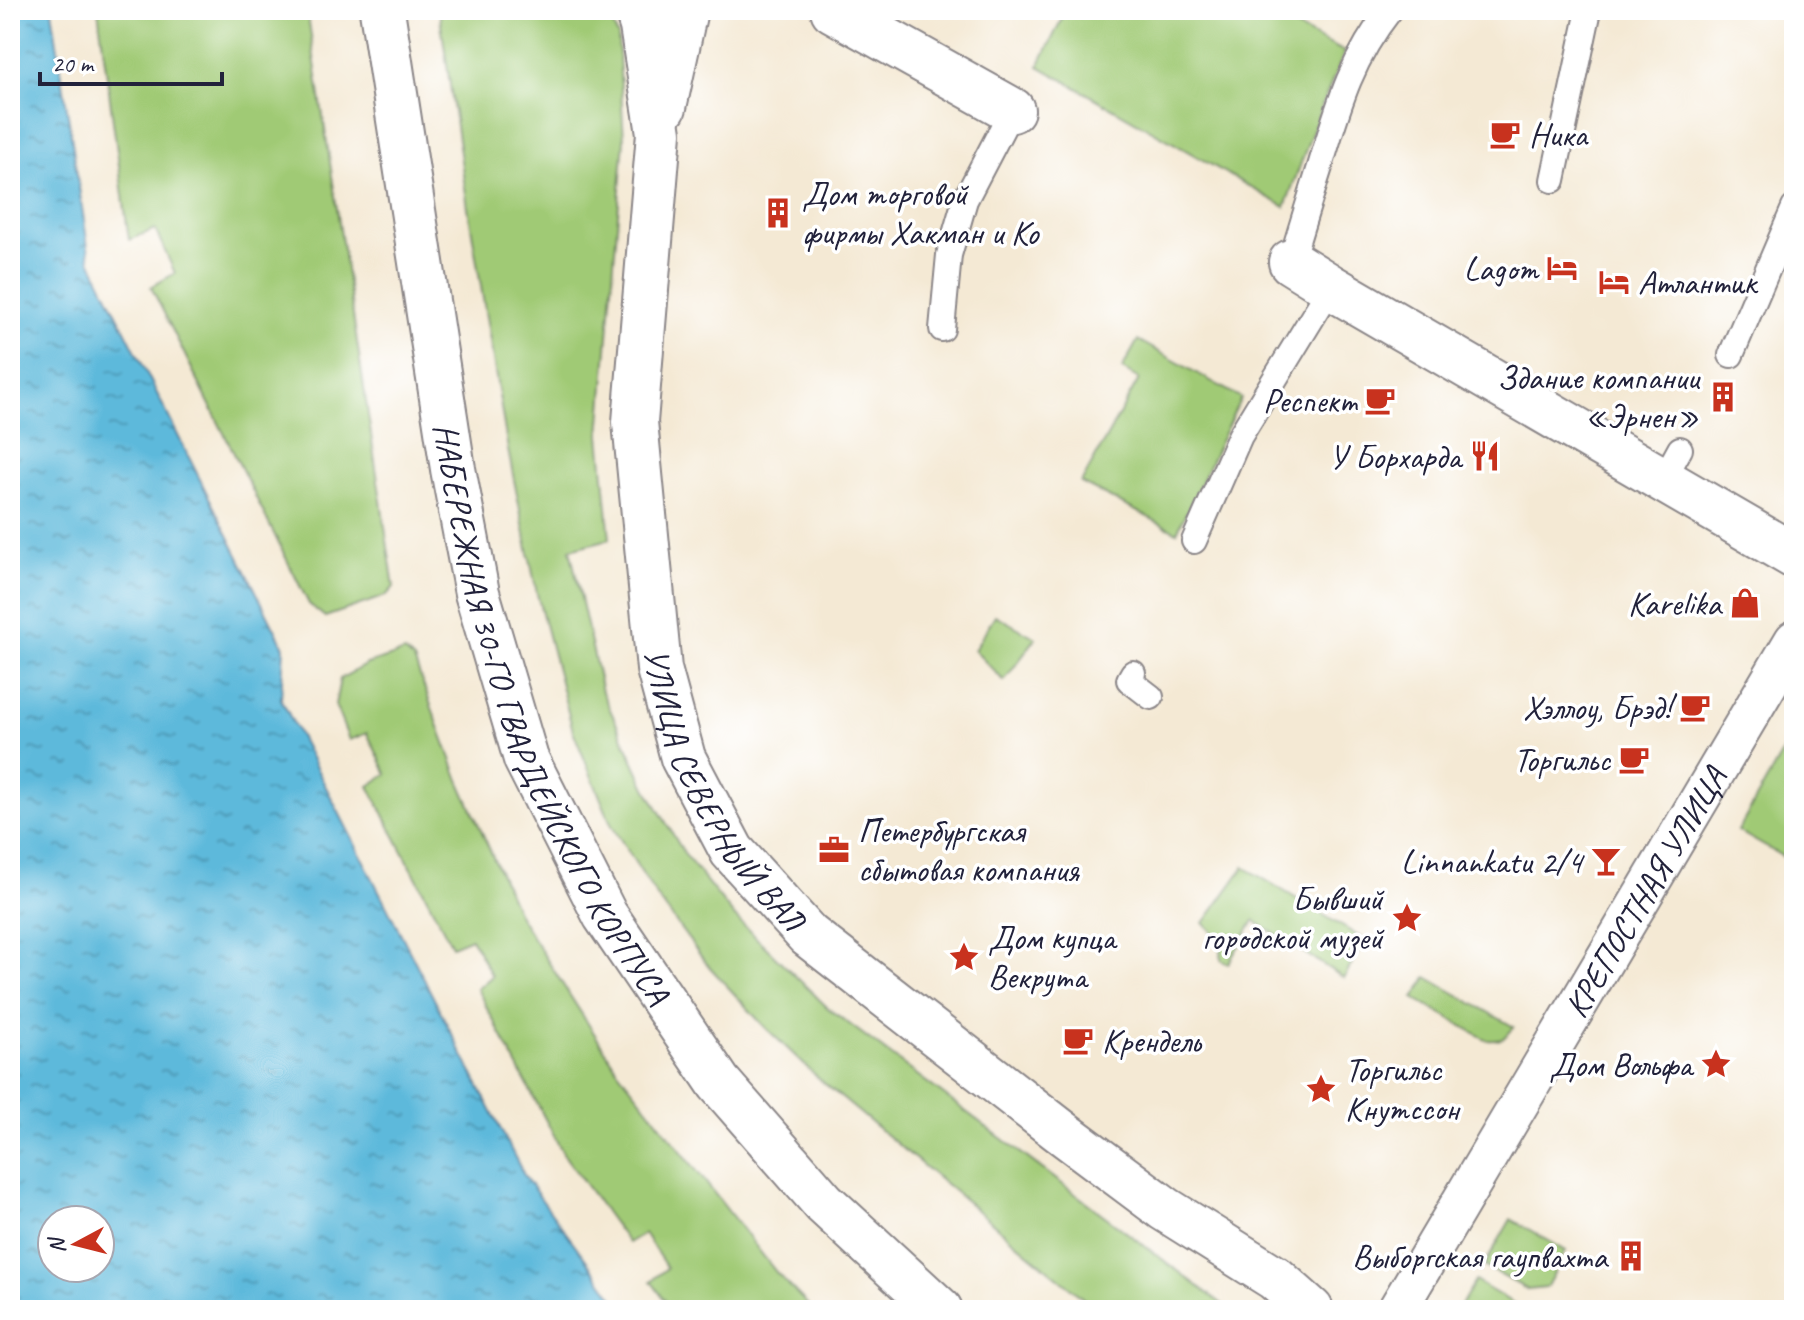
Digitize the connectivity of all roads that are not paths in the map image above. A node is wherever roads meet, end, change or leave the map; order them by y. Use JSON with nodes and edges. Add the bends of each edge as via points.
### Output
{"nodes":[{"id":1,"x":382,"y":10,"type":"edge"},
{"id":2,"x":637,"y":10,"type":"edge"},
{"id":3,"x":685,"y":10,"type":"edge"},
{"id":4,"x":1390,"y":10,"type":"edge"},
{"id":5,"x":1589,"y":10,"type":"edge"},
{"id":6,"x":839,"y":11,"type":"edge"},
{"id":7,"x":1012,"y":110,"type":"joint"},
{"id":8,"x":659,"y":133,"type":"junction"},
{"id":9,"x":1553,"y":180,"type":"dead end"},
{"id":10,"x":1794,"y":208,"type":"edge"},
{"id":11,"x":1291,"y":262,"type":"joint"},
{"id":12,"x":1331,"y":287,"type":"junction"},
{"id":13,"x":942,"y":329,"type":"dead end"},
{"id":14,"x":1731,"y":355,"type":"dead end"},
{"id":15,"x":1194,"y":541,"type":"dead end"},
{"id":16,"x":1794,"y":556,"type":"edge"},
{"id":17,"x":1794,"y":640,"type":"edge"},
{"id":18,"x":1133,"y":673,"type":"dead end"},
{"id":19,"x":1151,"y":697,"type":"dead end"},
{"id":20,"x":940,"y":1310,"type":"edge"},
{"id":21,"x":1311,"y":1310,"type":"edge"},
{"id":22,"x":1397,"y":1310,"type":"edge"}],
"edges":[{"from":1,"to":20,"type":"street","name":"НАБЕРЕЖНАЯ 30-ГО ГВАРДЕЙСКОГО КОРПУСА","via":[[453,469],[477,593],[526,759],[605,915],[719,1083],[824,1203]]},
{"from":2,"to":8,"type":"street","name":"УЛИЦА СЕВЕРНЫЙ ВАЛ"},
{"from":3,"to":8,"type":"street"},
{"from":4,"to":11,"type":"lane","via":[[1352,69]]},
{"from":5,"to":9,"type":"lane"},
{"from":6,"to":7,"type":"street"},
{"from":7,"to":13,"type":"lane","via":[[965,200],[949,255]]},
{"from":8,"to":21,"type":"street","name":"УЛИЦА СЕВЕРНЫЙ ВАЛ","via":[[635,422],[659,669],[683,758],[732,851],[808,935],[1059,1130],[1165,1209],[1275,1278]]},
{"from":10,"to":14,"type":"lane"},
{"from":11,"to":12,"type":"street"},
{"from":12,"to":15,"type":"lane","via":[[1240,436]]},
{"from":12,"to":16,"type":"street","via":[[1672,464]]},
{"from":17,"to":22,"type":"street","name":"КРЕПОСТНАЯ УЛИЦА"},
{"from":18,"to":19,"type":"lane","via":[[1129,680]]}]}
